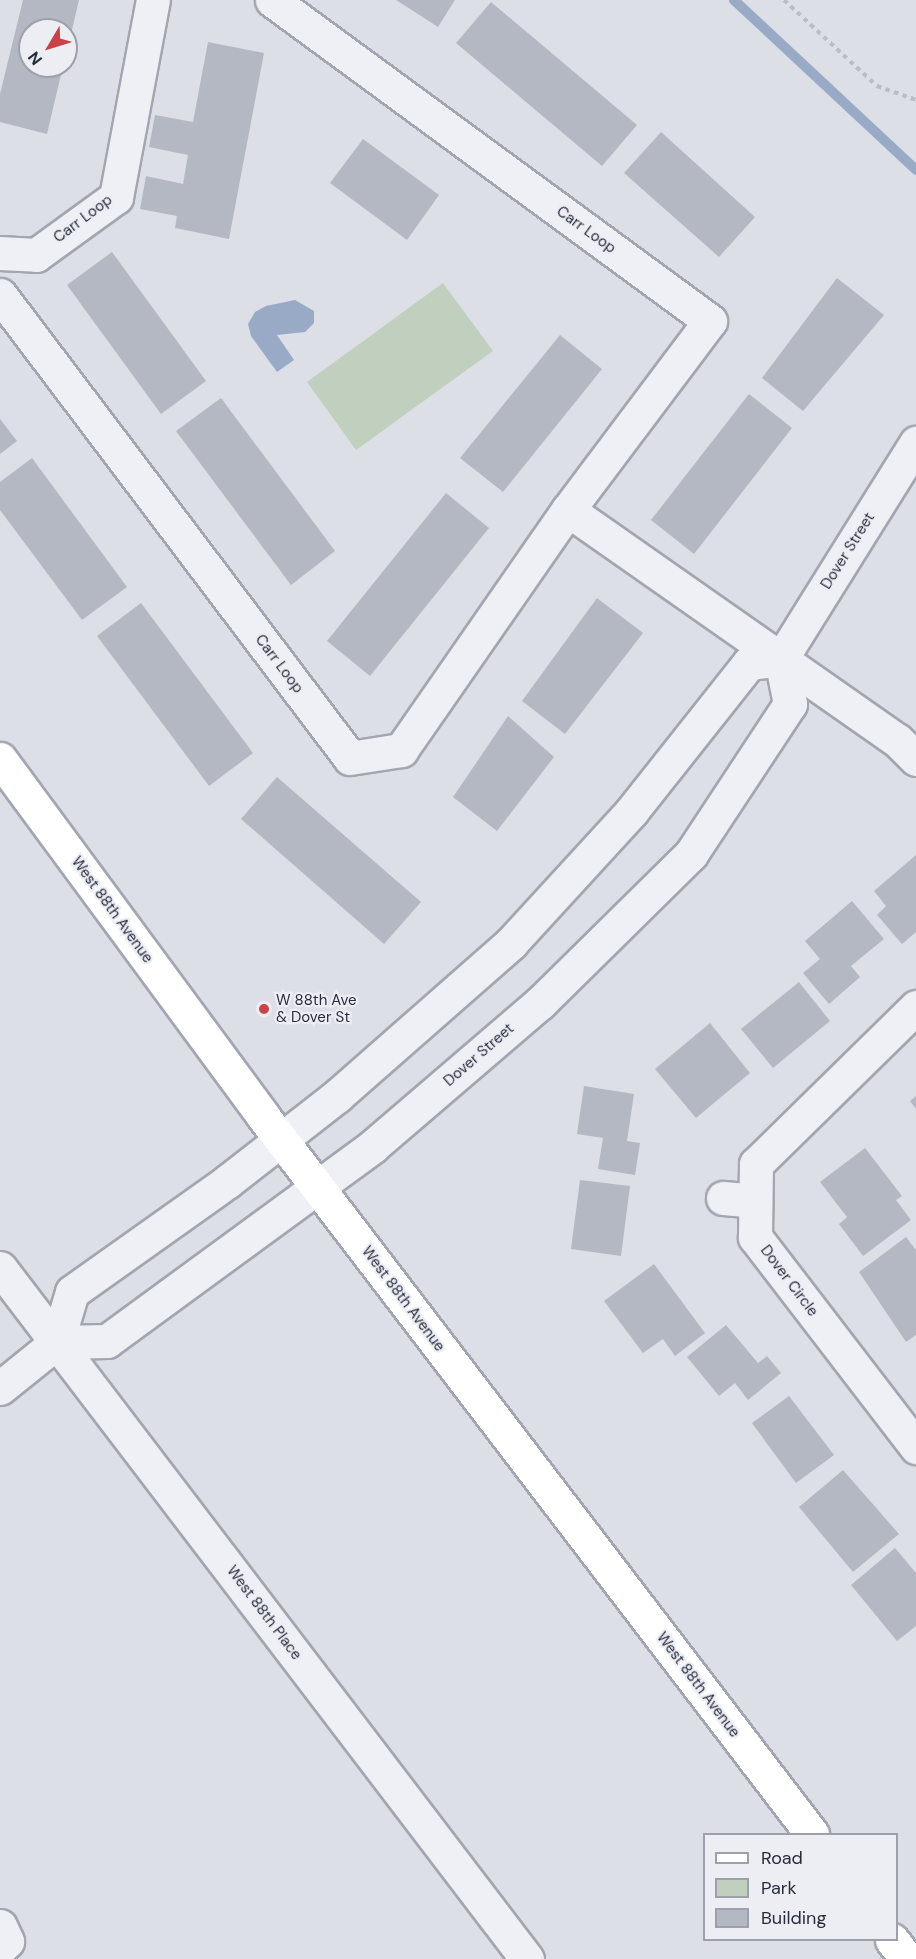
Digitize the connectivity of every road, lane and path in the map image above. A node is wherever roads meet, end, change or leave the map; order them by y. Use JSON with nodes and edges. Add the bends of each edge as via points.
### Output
{"nodes":[{"id":1,"x":153,"y":0,"type":"edge"},
{"id":2,"x":272,"y":0,"type":"edge"},
{"id":3,"x":784,"y":0,"type":"edge"},
{"id":4,"x":916,"y":100,"type":"edge"},
{"id":5,"x":0,"y":253,"type":"edge"},
{"id":6,"x":0,"y":295,"type":"edge"},
{"id":7,"x":916,"y":443,"type":"edge"},
{"id":8,"x":568,"y":510,"type":"junction"},
{"id":9,"x":787,"y":663,"type":"junction"},
{"id":10,"x":0,"y":759,"type":"edge"},
{"id":11,"x":916,"y":759,"type":"edge"},
{"id":12,"x":916,"y":1007,"type":"edge"},
{"id":13,"x":281,"y":1139,"type":"junction"},
{"id":14,"x":318,"y":1188,"type":"junction"},
{"id":15,"x":723,"y":1198,"type":"dead end"},
{"id":16,"x":755,"y":1201,"type":"junction"},
{"id":17,"x":0,"y":1268,"type":"edge"},
{"id":18,"x":57,"y":1342,"type":"junction"},
{"id":19,"x":0,"y":1388,"type":"edge"},
{"id":20,"x":916,"y":1447,"type":"edge"},
{"id":21,"x":811,"y":1833,"type":"edge"},
{"id":22,"x":893,"y":1941,"type":"edge"},
{"id":23,"x":527,"y":1959,"type":"edge"},
{"id":24,"x":907,"y":1959,"type":"edge"}],
"edges":[{"from":1,"to":5,"type":"street","name":"Carr Loop","via":[[116,197],[36,255]]},
{"from":2,"to":8,"type":"street","name":"Carr Loop","via":[[710,321]]},
{"from":3,"to":4,"type":"path","via":[[877,86]]},
{"from":6,"to":8,"type":"street","name":"Carr Loop","via":[[350,758],[401,750]]},
{"from":7,"to":9,"type":"street","name":"Dover Street"},
{"from":8,"to":9,"type":"street"},
{"from":9,"to":11,"type":"street","via":[[897,740]]},
{"from":9,"to":13,"type":"street","via":[[749,663],[631,812],[511,944],[346,1089]]},
{"from":9,"to":14,"type":"street","name":"Dover Street","via":[[790,704],[691,854],[540,1003]]},
{"from":10,"to":13,"type":"main road","name":"West 88th Avenue"},
{"from":12,"to":16,"type":"street","name":"Dover Circle","via":[[756,1164]]},
{"from":13,"to":14,"type":"main road","name":"West 88th Avenue"},
{"from":13,"to":18,"type":"street","via":[[72,1292]]},
{"from":14,"to":18,"type":"street","name":"Dover Street","via":[[107,1341]]},
{"from":14,"to":21,"type":"main road","name":"West 88th Avenue"},
{"from":15,"to":16,"type":"street"},
{"from":16,"to":20,"type":"street","name":"Dover Circle","via":[[755,1237]]},
{"from":17,"to":18,"type":"street","name":"West 88th Place"},
{"from":18,"to":19,"type":"street"},
{"from":18,"to":23,"type":"street","name":"West 88th Place"},
{"from":22,"to":24,"type":"main road"}]}
